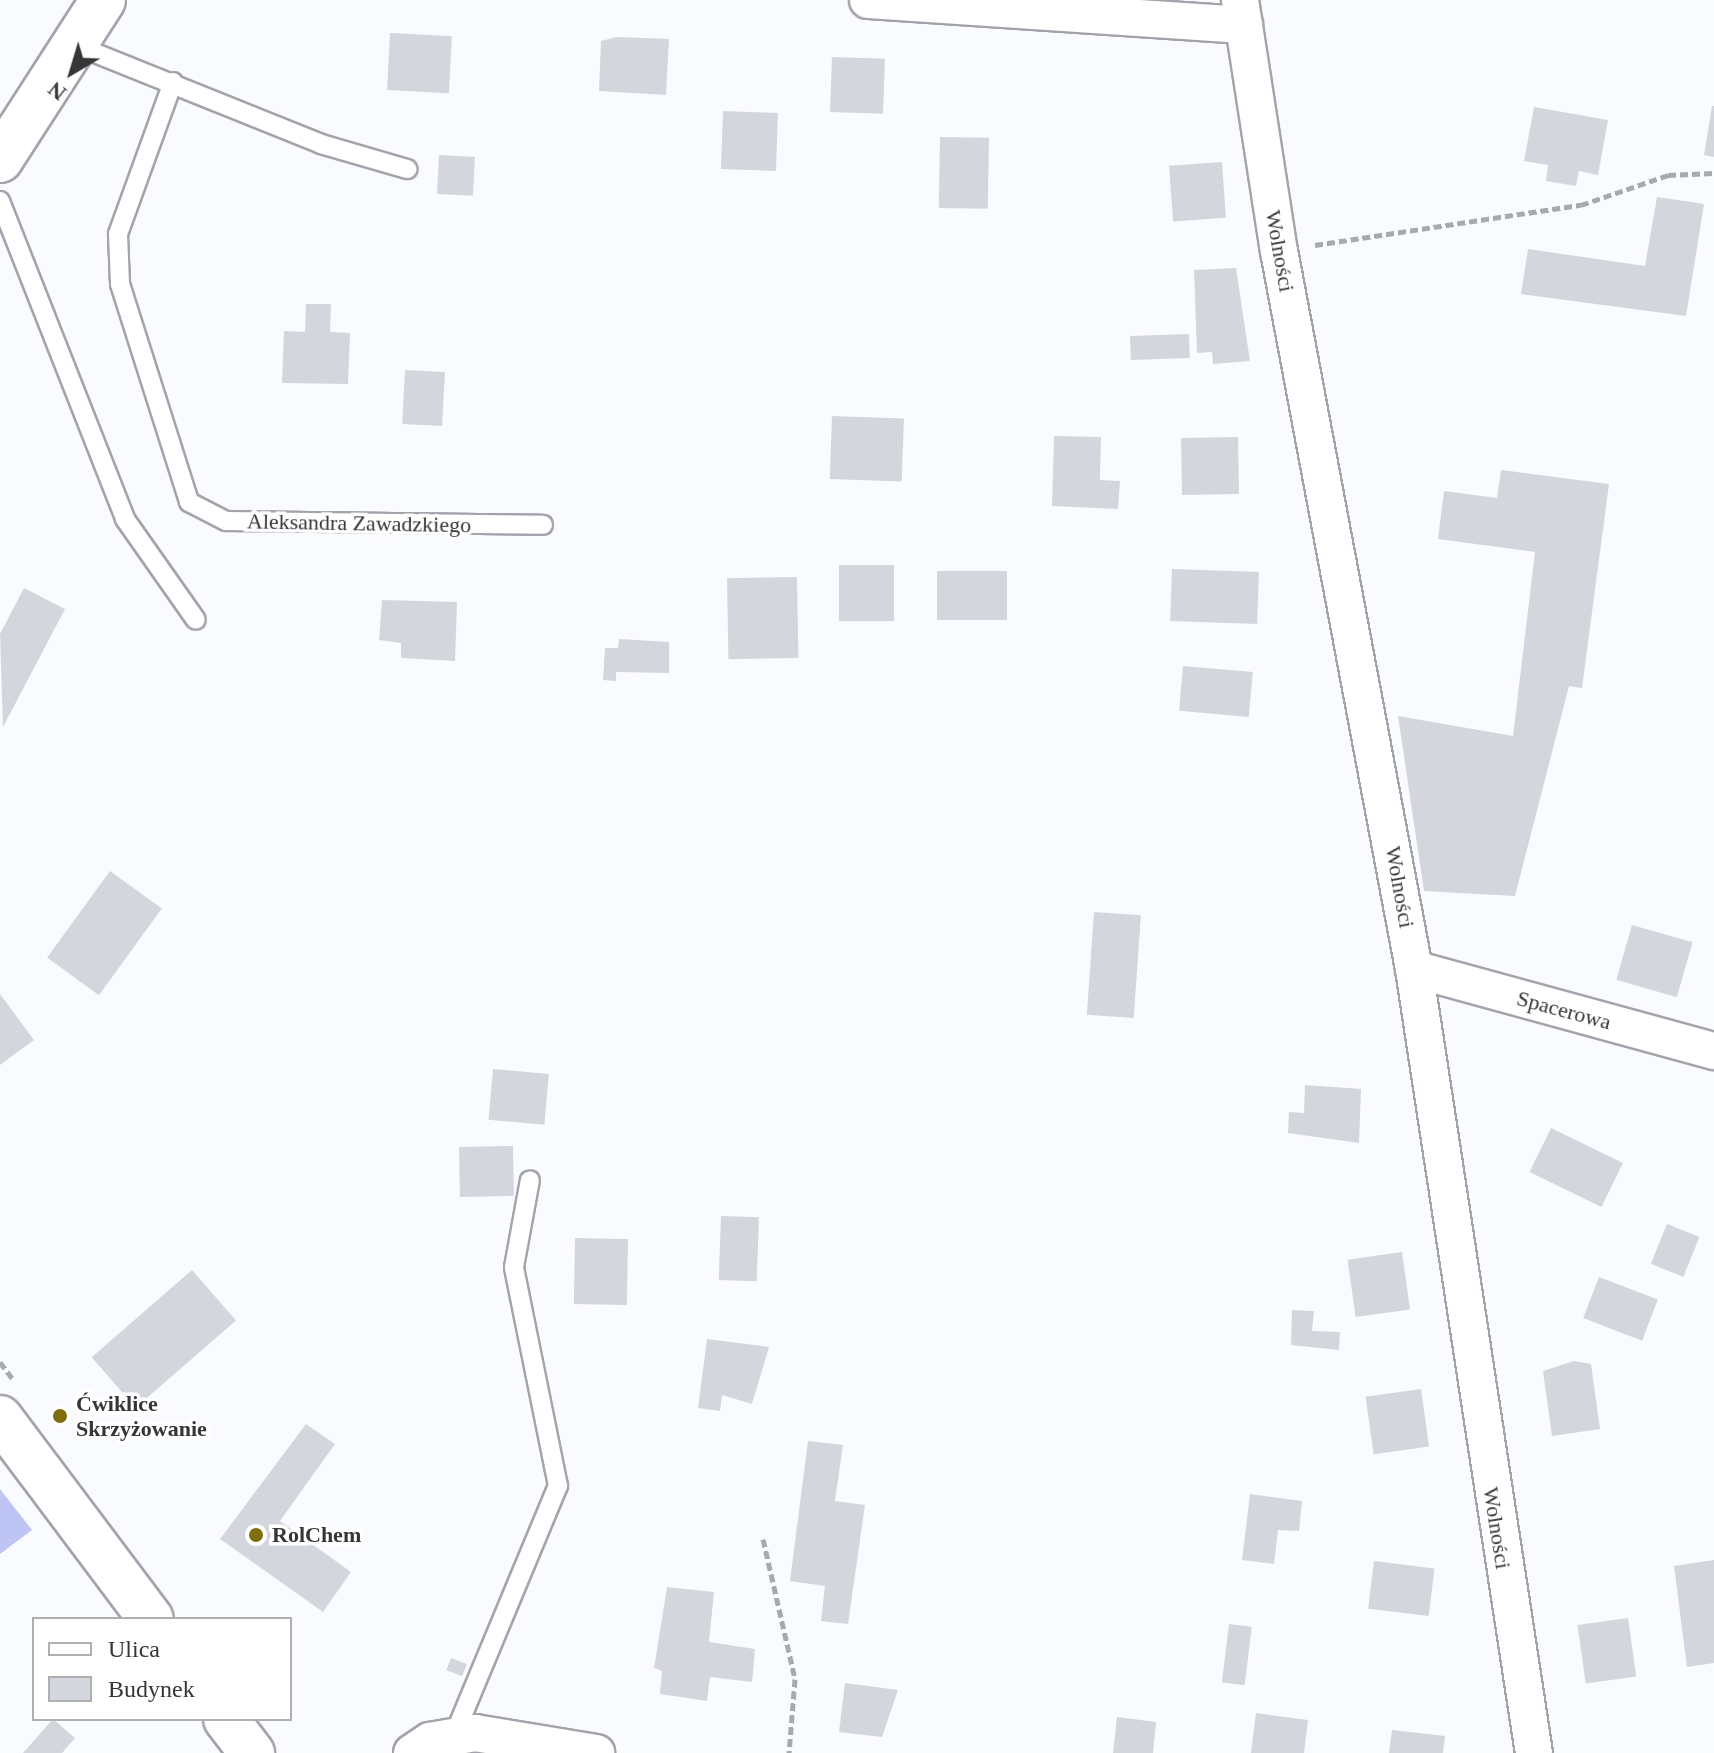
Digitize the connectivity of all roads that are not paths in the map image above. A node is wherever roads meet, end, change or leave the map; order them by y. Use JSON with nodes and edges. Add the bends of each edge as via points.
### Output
{"nodes":[{"id":1,"x":103,"y":0,"type":"edge"},
{"id":2,"x":868,"y":0,"type":"edge"},
{"id":3,"x":1242,"y":13,"type":"edge"},
{"id":4,"x":73,"y":44,"type":"junction"},
{"id":5,"x":173,"y":82,"type":"junction"},
{"id":6,"x":0,"y":160,"type":"edge"},
{"id":7,"x":407,"y":169,"type":"dead end"},
{"id":8,"x":0,"y":201,"type":"edge"},
{"id":9,"x":543,"y":525,"type":"dead end"},
{"id":10,"x":196,"y":620,"type":"dead end"},
{"id":11,"x":1414,"y":969,"type":"junction"},
{"id":12,"x":1714,"y":1051,"type":"edge"},
{"id":13,"x":530,"y":1180,"type":"dead end"},
{"id":14,"x":0,"y":1418,"type":"edge"},
{"id":15,"x":149,"y":1617,"type":"edge"},
{"id":16,"x":228,"y":1721,"type":"edge"},
{"id":17,"x":455,"y":1733,"type":"junction"},
{"id":18,"x":252,"y":1753,"type":"edge"},
{"id":19,"x":412,"y":1753,"type":"edge"},
{"id":20,"x":596,"y":1753,"type":"edge"},
{"id":21,"x":1534,"y":1753,"type":"edge"}],
"edges":[{"from":1,"to":4,"type":"main road"},
{"from":2,"to":3,"type":"street","name":"Wolności"},
{"from":3,"to":11,"type":"street","name":"Wolności","via":[[1279,251]]},
{"from":4,"to":5,"type":"lane"},
{"from":4,"to":6,"type":"main road"},
{"from":5,"to":7,"type":"lane","via":[[321,144]]},
{"from":5,"to":9,"type":"lane","name":"Aleksandra Zawadzkiego","via":[[118,234],[119,271],[164,440],[189,502],[226,521]]},
{"from":8,"to":10,"type":"lane","via":[[125,519]]},
{"from":11,"to":12,"type":"street","name":"Spacerowa"},
{"from":11,"to":21,"type":"street","name":"Wolności"},
{"from":13,"to":17,"type":"lane","via":[[514,1267],[558,1486]]},
{"from":14,"to":15,"type":"main road"},
{"from":16,"to":18,"type":"main road"},
{"from":17,"to":19,"type":"street"},
{"from":17,"to":20,"type":"street"}]}
